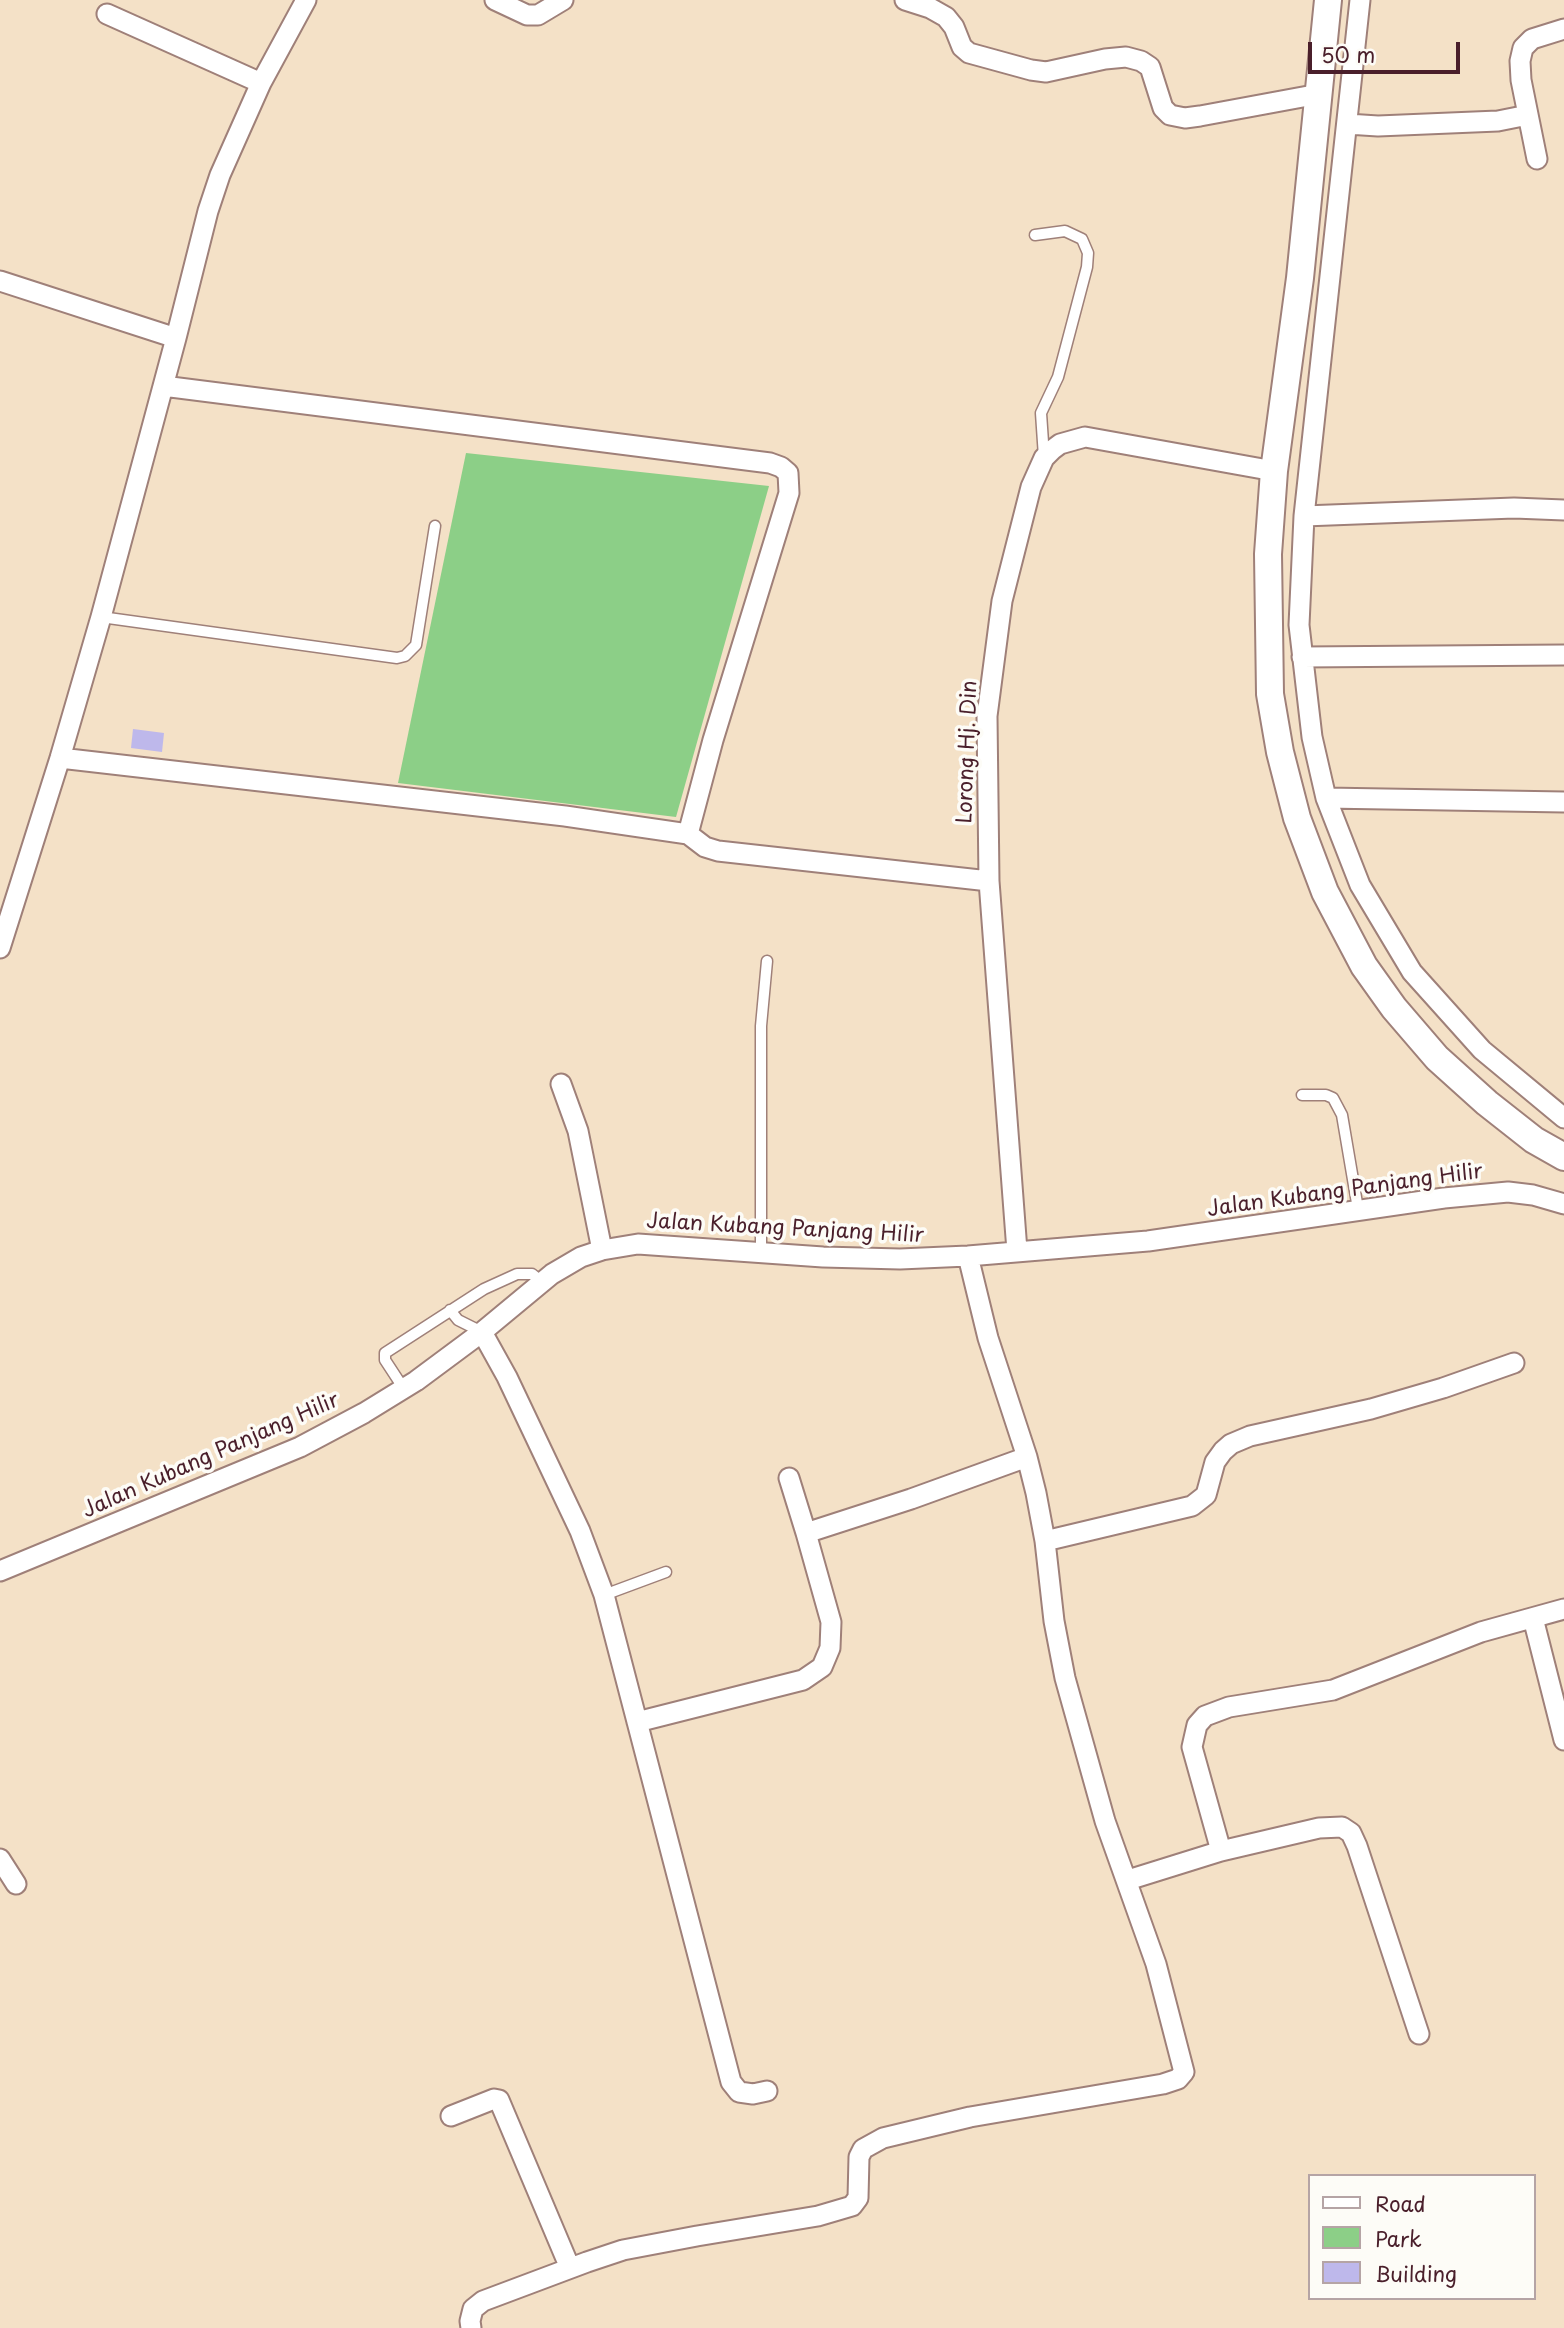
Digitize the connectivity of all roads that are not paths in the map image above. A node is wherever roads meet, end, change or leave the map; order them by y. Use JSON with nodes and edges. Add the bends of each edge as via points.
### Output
{"nodes":[{"id":1,"x":306,"y":0,"type":"edge"},
{"id":2,"x":495,"y":0,"type":"edge"},
{"id":3,"x":563,"y":0,"type":"edge"},
{"id":4,"x":905,"y":0,"type":"edge"},
{"id":5,"x":1328,"y":0,"type":"edge"},
{"id":6,"x":1360,"y":0,"type":"edge"},
{"id":7,"x":107,"y":14,"type":"dead end"},
{"id":8,"x":1564,"y":29,"type":"edge"},
{"id":9,"x":261,"y":83,"type":"junction"},
{"id":10,"x":1319,"y":94,"type":"junction"},
{"id":11,"x":1528,"y":115,"type":"junction"},
{"id":12,"x":1347,"y":124,"type":"junction"},
{"id":13,"x":1537,"y":159,"type":"dead end"},
{"id":14,"x":1311,"y":177,"type":"junction"},
{"id":15,"x":1341,"y":178,"type":"junction"},
{"id":16,"x":1035,"y":235,"type":"dead end"},
{"id":17,"x":0,"y":281,"type":"edge"},
{"id":18,"x":176,"y":338,"type":"junction"},
{"id":19,"x":163,"y":386,"type":"junction"},
{"id":20,"x":1044,"y":458,"type":"junction"},
{"id":21,"x":1274,"y":471,"type":"junction"},
{"id":22,"x":1564,"y":510,"type":"edge"},
{"id":23,"x":1304,"y":516,"type":"junction"},
{"id":24,"x":435,"y":526,"type":"dead end"},
{"id":25,"x":101,"y":617,"type":"junction"},
{"id":26,"x":1564,"y":655,"type":"edge"},
{"id":27,"x":1302,"y":657,"type":"junction"},
{"id":28,"x":60,"y":758,"type":"junction"},
{"id":29,"x":1326,"y":798,"type":"junction"},
{"id":30,"x":1564,"y":802,"type":"edge"},
{"id":31,"x":688,"y":834,"type":"junction"},
{"id":32,"x":989,"y":881,"type":"junction"},
{"id":33,"x":0,"y":948,"type":"edge"},
{"id":34,"x":767,"y":961,"type":"dead end"},
{"id":35,"x":561,"y":1084,"type":"dead end"},
{"id":36,"x":1302,"y":1095,"type":"dead end"},
{"id":37,"x":1564,"y":1118,"type":"edge"},
{"id":38,"x":1564,"y":1157,"type":"edge"},
{"id":39,"x":1564,"y":1204,"type":"edge"},
{"id":40,"x":1358,"y":1209,"type":"junction"},
{"id":41,"x":602,"y":1250,"type":"junction"},
{"id":42,"x":1017,"y":1251,"type":"junction"},
{"id":43,"x":761,"y":1254,"type":"junction"},
{"id":44,"x":968,"y":1256,"type":"junction"},
{"id":45,"x":542,"y":1282,"type":"junction"},
{"id":46,"x":450,"y":1310,"type":"junction"},
{"id":47,"x":482,"y":1332,"type":"junction"},
{"id":48,"x":1514,"y":1363,"type":"dead end"},
{"id":49,"x":404,"y":1389,"type":"junction"},
{"id":50,"x":1027,"y":1457,"type":"junction"},
{"id":51,"x":789,"y":1478,"type":"dead end"},
{"id":52,"x":806,"y":1533,"type":"junction"},
{"id":53,"x":1045,"y":1541,"type":"junction"},
{"id":54,"x":0,"y":1571,"type":"edge"},
{"id":55,"x":666,"y":1572,"type":"dead end"},
{"id":56,"x":604,"y":1595,"type":"junction"},
{"id":57,"x":1564,"y":1609,"type":"edge"},
{"id":58,"x":1533,"y":1618,"type":"junction"},
{"id":59,"x":637,"y":1722,"type":"junction"},
{"id":60,"x":1564,"y":1740,"type":"edge"},
{"id":61,"x":1221,"y":1851,"type":"junction"},
{"id":62,"x":0,"y":1859,"type":"edge"},
{"id":63,"x":1128,"y":1880,"type":"junction"},
{"id":64,"x":16,"y":1884,"type":"dead end"},
{"id":65,"x":1419,"y":2034,"type":"dead end"},
{"id":66,"x":767,"y":2091,"type":"dead end"},
{"id":67,"x":451,"y":2116,"type":"dead end"},
{"id":68,"x":570,"y":2268,"type":"junction"},
{"id":69,"x":471,"y":2328,"type":"edge"}],
"edges":[{"from":1,"to":9,"type":"street"},
{"from":2,"to":3,"type":"street","via":[[527,15],[538,15]]},
{"from":4,"to":10,"type":"street","via":[[946,17],[969,53],[1031,70],[1046,72],[1105,58],[1141,61],[1150,67],[1163,108],[1170,115],[1193,117]]},
{"from":5,"to":10,"type":"main road"},
{"from":6,"to":12,"type":"street"},
{"from":7,"to":9,"type":"street"},
{"from":8,"to":11,"type":"street","via":[[1532,39],[1523,48],[1521,79]]},
{"from":9,"to":18,"type":"street","via":[[208,211]]},
{"from":10,"to":14,"type":"main road"},
{"from":11,"to":12,"type":"street","via":[[1498,121]]},
{"from":11,"to":13,"type":"street"},
{"from":12,"to":15,"type":"street"},
{"from":14,"to":15,"type":"street"},
{"from":14,"to":21,"type":"main road"},
{"from":15,"to":23,"type":"street"},
{"from":16,"to":20,"type":"lane","via":[[1065,231],[1083,239],[1088,253],[1058,377],[1041,413]]},
{"from":17,"to":18,"type":"street"},
{"from":18,"to":19,"type":"street"},
{"from":19,"to":25,"type":"street"},
{"from":19,"to":31,"type":"street","via":[[781,467],[788,474],[789,493]]},
{"from":20,"to":21,"type":"street","via":[[1060,444],[1085,437]]},
{"from":20,"to":32,"type":"street","name":"Lorong Hj. Din","via":[[1031,487],[998,627],[987,716]]},
{"from":21,"to":38,"type":"main road","via":[[1268,554],[1270,694],[1297,818],[1325,892],[1364,965],[1437,1058],[1534,1140]]},
{"from":22,"to":23,"type":"street"},
{"from":23,"to":27,"type":"street"},
{"from":24,"to":25,"type":"lane","via":[[416,645],[405,656]]},
{"from":25,"to":28,"type":"street"},
{"from":26,"to":27,"type":"street"},
{"from":27,"to":29,"type":"street","via":[[1312,737]]},
{"from":28,"to":31,"type":"street"},
{"from":28,"to":33,"type":"street"},
{"from":29,"to":30,"type":"street"},
{"from":29,"to":37,"type":"street","via":[[1360,885],[1412,972],[1482,1050]]},
{"from":31,"to":32,"type":"street","via":[[718,851]]},
{"from":32,"to":42,"type":"street","name":"Lorong Hj. Din"},
{"from":34,"to":43,"type":"lane","via":[[761,1026]]},
{"from":35,"to":41,"type":"street","via":[[578,1131]]},
{"from":36,"to":40,"type":"lane","via":[[1333,1098],[1342,1115]]},
{"from":39,"to":40,"type":"street","name":"Jalan Kubang Panjang Hilir","via":[[1508,1192]]},
{"from":40,"to":42,"type":"street","name":"Jalan Kubang Panjang Hilir","via":[[1148,1241]]},
{"from":41,"to":43,"type":"street","name":"Jalan Kubang Panjang Hilir","via":[[638,1244]]},
{"from":41,"to":45,"type":"street","name":"Jalan Kubang Panjang Hilir","via":[[581,1257]]},
{"from":42,"to":44,"type":"street","name":"Jalan Kubang Panjang Hilir"},
{"from":43,"to":44,"type":"street","name":"Jalan Kubang Panjang Hilir","via":[[900,1259]]},
{"from":44,"to":50,"type":"street","via":[[988,1338]]},
{"from":45,"to":46,"type":"lane","via":[[532,1274],[517,1274]]},
{"from":45,"to":47,"type":"street","name":"Jalan Kubang Panjang Hilir"},
{"from":46,"to":47,"type":"lane","via":[[458,1320]]},
{"from":46,"to":49,"type":"lane","via":[[384,1353]]},
{"from":47,"to":49,"type":"street","name":"Jalan Kubang Panjang Hilir"},
{"from":47,"to":56,"type":"street","via":[[580,1531]]},
{"from":48,"to":53,"type":"street","via":[[1371,1409],[1250,1436],[1223,1451],[1206,1495],[1192,1506]]},
{"from":49,"to":54,"type":"street","name":"Jalan Kubang Panjang Hilir","via":[[300,1447]]},
{"from":50,"to":52,"type":"street"},
{"from":50,"to":53,"type":"street"},
{"from":51,"to":52,"type":"street"},
{"from":52,"to":59,"type":"street","via":[[831,1622],[830,1648],[822,1667],[803,1680]]},
{"from":53,"to":63,"type":"street","via":[[1065,1678],[1105,1821]]},
{"from":55,"to":56,"type":"lane"},
{"from":56,"to":59,"type":"street"},
{"from":57,"to":58,"type":"street"},
{"from":58,"to":60,"type":"street"},
{"from":58,"to":61,"type":"street","via":[[1481,1632],[1333,1690],[1229,1707],[1205,1716],[1197,1725],[1192,1747]]},
{"from":59,"to":66,"type":"street","via":[[731,2082],[739,2092]]},
{"from":61,"to":63,"type":"street"},
{"from":61,"to":65,"type":"street","via":[[1333,1826],[1351,1833]]},
{"from":62,"to":64,"type":"street"},
{"from":63,"to":68,"type":"street","via":[[1182,2059],[1184,2072],[1178,2079],[897,2134],[863,2149],[858,2198],[843,2210],[623,2250]]},
{"from":67,"to":68,"type":"street","via":[[499,2100]]},
{"from":68,"to":69,"type":"street","via":[[483,2301],[473,2309]]}]}
